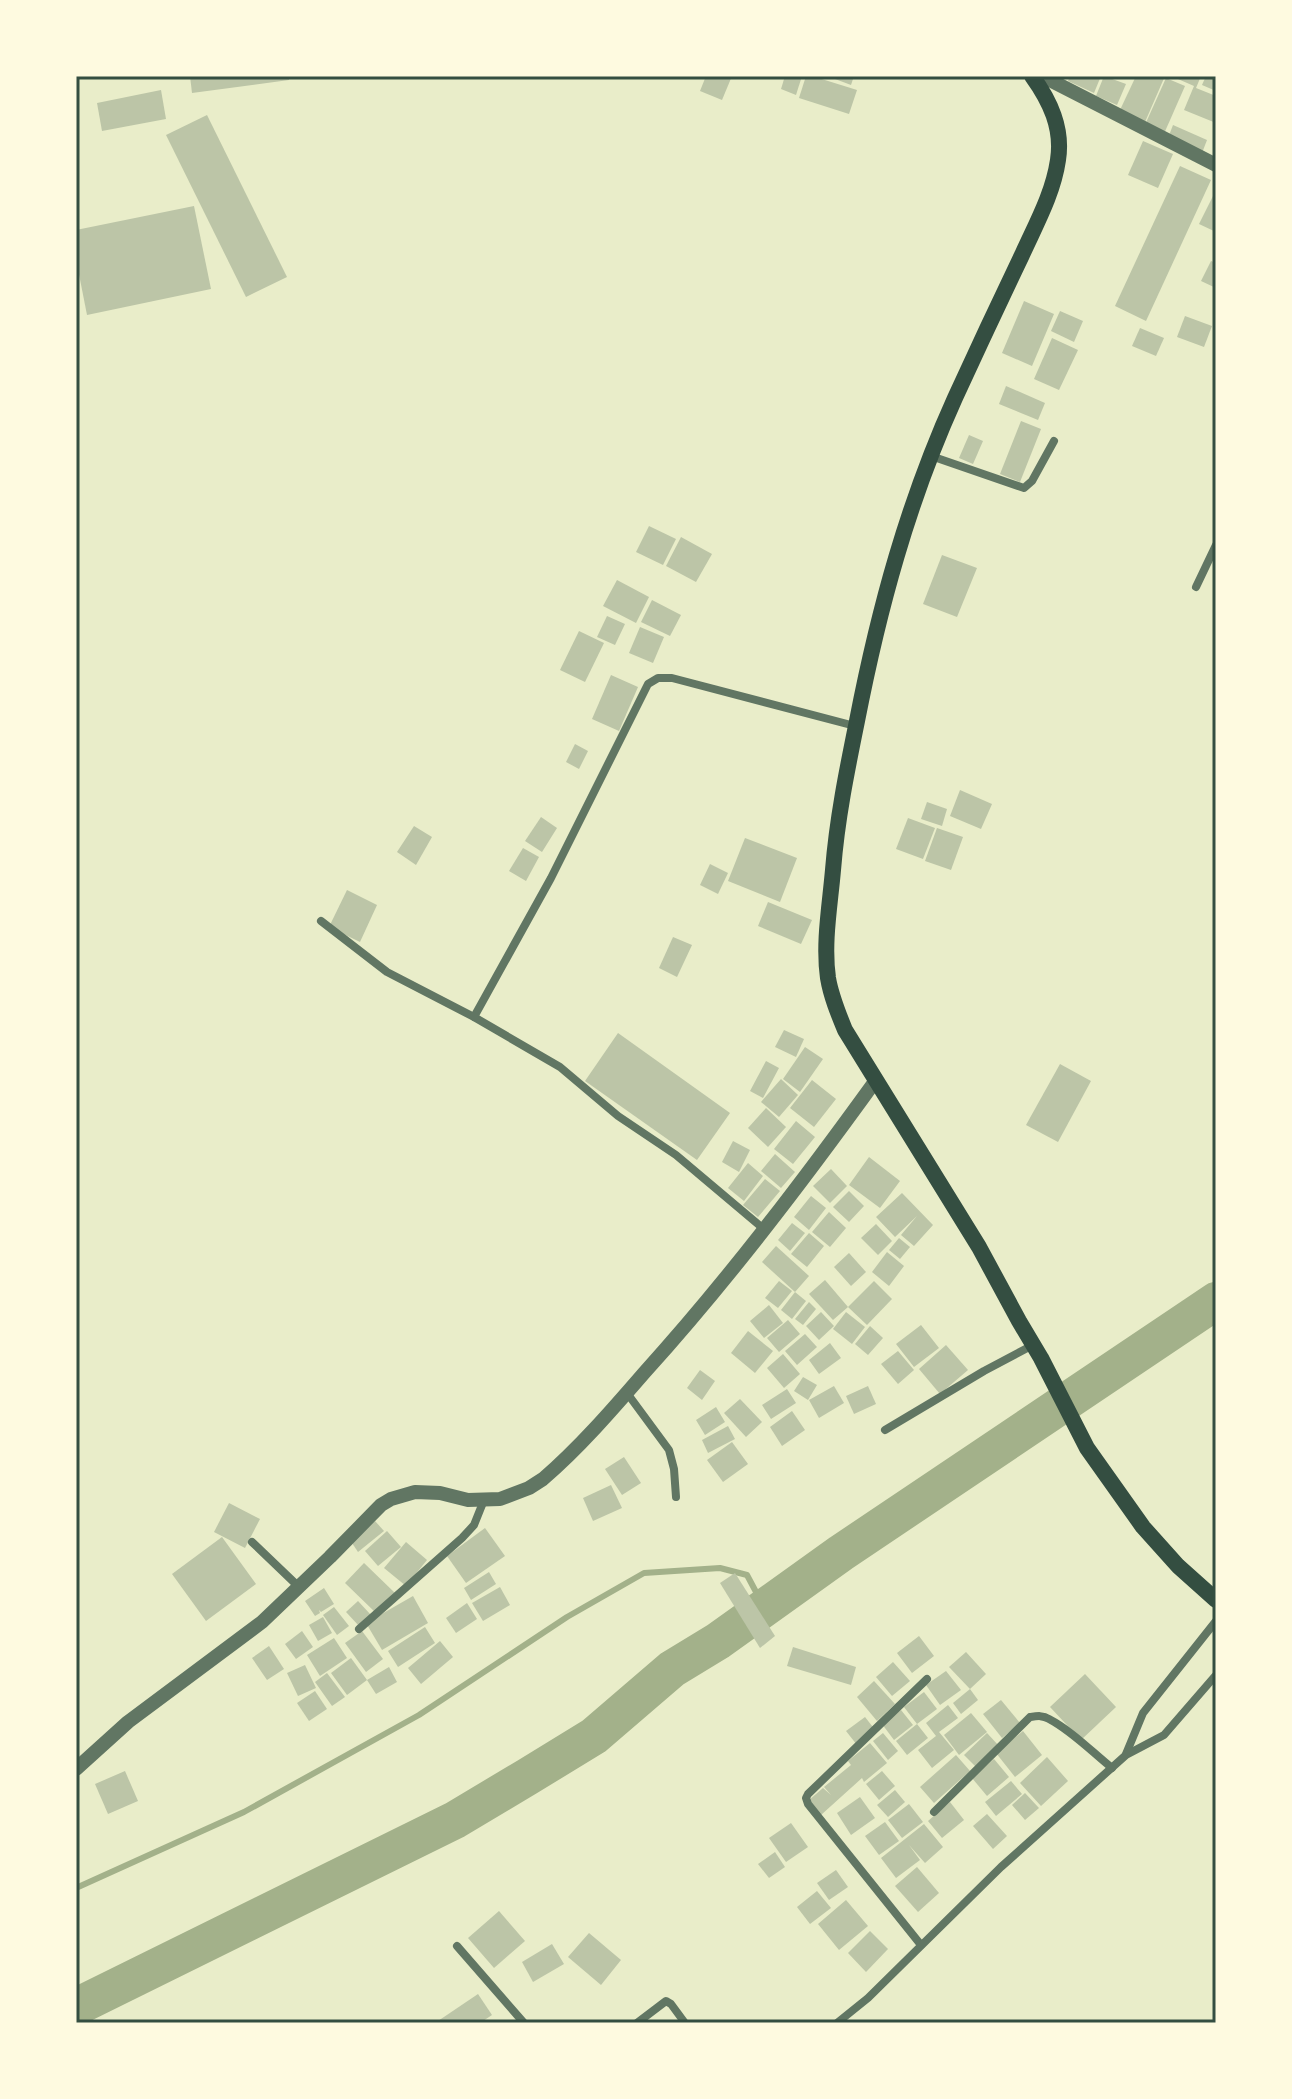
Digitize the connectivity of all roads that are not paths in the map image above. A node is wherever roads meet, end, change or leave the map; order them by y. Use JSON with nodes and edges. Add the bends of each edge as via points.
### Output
{"nodes":[{"id":1,"x":1032,"y":76,"type":"edge"},
{"id":2,"x":1042,"y":76,"type":"edge"},
{"id":3,"x":1216,"y":165,"type":"edge"},
{"id":4,"x":1054,"y":441,"type":"dead end"},
{"id":5,"x":931,"y":456,"type":"junction"},
{"id":6,"x":1216,"y":545,"type":"edge"},
{"id":7,"x":1196,"y":587,"type":"dead end"},
{"id":8,"x":855,"y":726,"type":"junction"},
{"id":9,"x":321,"y":921,"type":"dead end"},
{"id":10,"x":474,"y":1017,"type":"junction"},
{"id":11,"x":876,"y":1080,"type":"junction"},
{"id":12,"x":765,"y":1230,"type":"junction"},
{"id":13,"x":1037,"y":1351,"type":"junction"},
{"id":14,"x":627,"y":1393,"type":"junction"},
{"id":15,"x":885,"y":1430,"type":"dead end"},
{"id":16,"x":676,"y":1497,"type":"dead end"},
{"id":17,"x":484,"y":1500,"type":"junction"},
{"id":18,"x":252,"y":1542,"type":"dead end"},
{"id":19,"x":299,"y":1587,"type":"junction"},
{"id":20,"x":1216,"y":1600,"type":"edge"},
{"id":21,"x":1216,"y":1621,"type":"edge"},
{"id":22,"x":359,"y":1629,"type":"dead end"},
{"id":23,"x":1216,"y":1675,"type":"edge"},
{"id":24,"x":927,"y":1679,"type":"dead end"},
{"id":25,"x":1126,"y":1755,"type":"junction"},
{"id":26,"x":1112,"y":1768,"type":"junction"},
{"id":27,"x":76,"y":1769,"type":"edge"},
{"id":28,"x":934,"y":1812,"type":"dead end"},
{"id":29,"x":921,"y":1945,"type":"junction"},
{"id":30,"x":457,"y":1946,"type":"dead end"},
{"id":31,"x":524,"y":2023,"type":"edge"},
{"id":32,"x":637,"y":2023,"type":"edge"},
{"id":33,"x":685,"y":2023,"type":"edge"},
{"id":34,"x":837,"y":2023,"type":"edge"}],
"edges":[{"from":1,"to":5,"type":"main road","via":[[1054,111],[1060,137],[1051,191]]},
{"from":2,"to":3,"type":"street"},
{"from":4,"to":5,"type":"street","via":[[1024,488]]},
{"from":5,"to":8,"type":"main road","via":[[887,587]]},
{"from":6,"to":7,"type":"street"},
{"from":8,"to":10,"type":"street","via":[[672,678],[648,684]]},
{"from":8,"to":11,"type":"main road","via":[[836,841],[826,952],[834,1003]]},
{"from":9,"to":10,"type":"street","via":[[387,972]]},
{"from":10,"to":12,"type":"street","via":[[560,1067]]},
{"from":11,"to":12,"type":"street"},
{"from":11,"to":13,"type":"main road"},
{"from":12,"to":14,"type":"street"},
{"from":13,"to":15,"type":"street","via":[[984,1371]]},
{"from":13,"to":20,"type":"main road","via":[[1087,1448],[1143,1527]]},
{"from":14,"to":16,"type":"street","via":[[669,1450]]},
{"from":14,"to":17,"type":"street","via":[[543,1479],[515,1494]]},
{"from":17,"to":19,"type":"street","via":[[428,1492],[391,1499]]},
{"from":17,"to":22,"type":"street","via":[[462,1538]]},
{"from":18,"to":19,"type":"street"},
{"from":19,"to":27,"type":"street"},
{"from":21,"to":25,"type":"street","via":[[1143,1713]]},
{"from":23,"to":25,"type":"street","via":[[1164,1735]]},
{"from":24,"to":29,"type":"street","via":[[806,1798]]},
{"from":25,"to":26,"type":"street"},
{"from":26,"to":28,"type":"street","via":[[1049,1719],[1030,1717]]},
{"from":26,"to":29,"type":"street"},
{"from":29,"to":34,"type":"street"},
{"from":30,"to":31,"type":"street"},
{"from":32,"to":33,"type":"street","via":[[666,2001]]}]}
